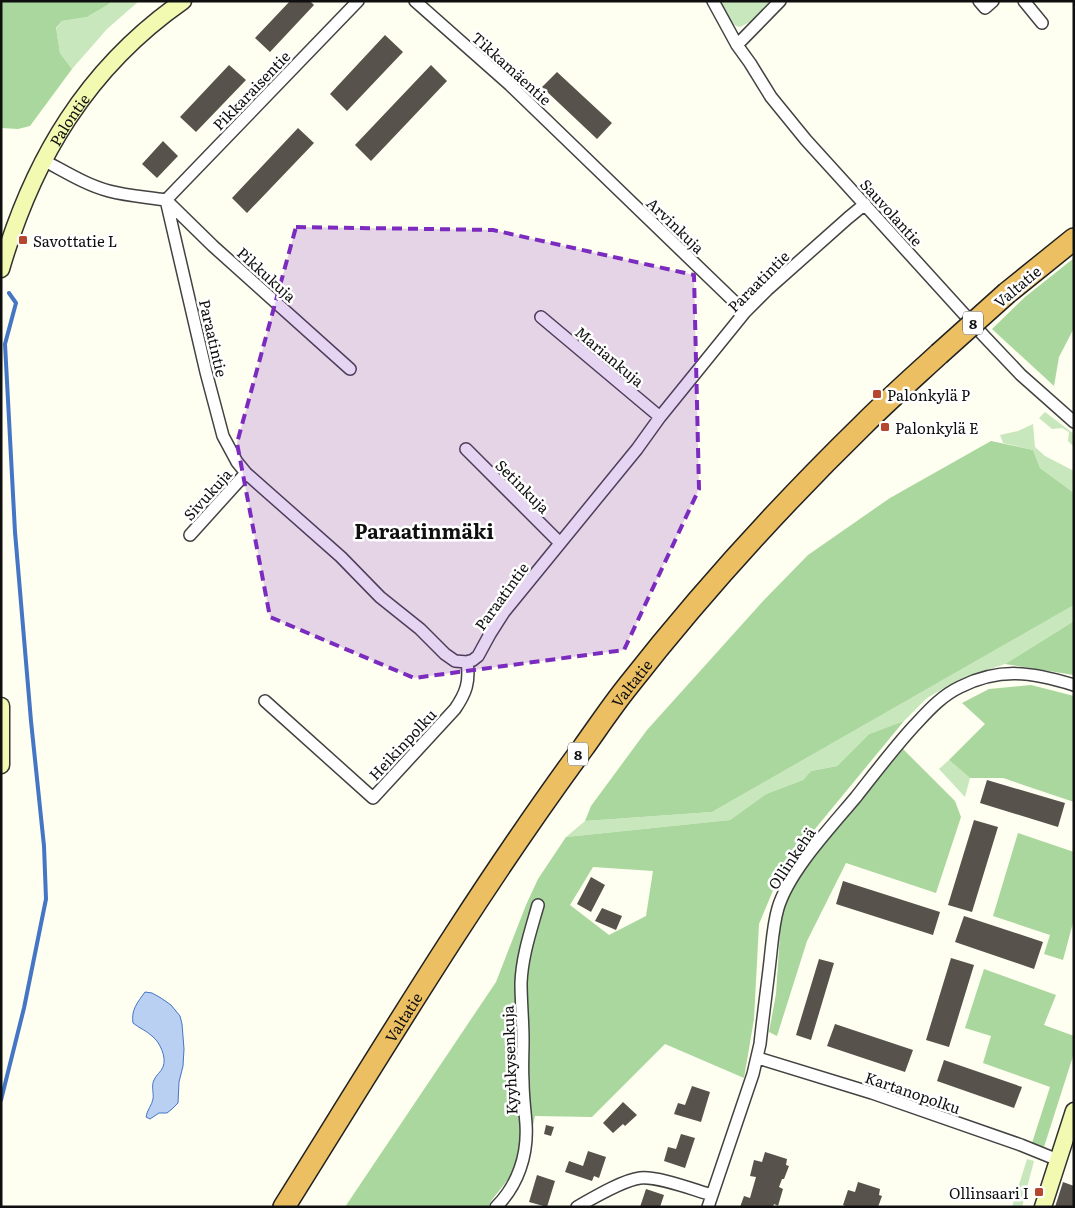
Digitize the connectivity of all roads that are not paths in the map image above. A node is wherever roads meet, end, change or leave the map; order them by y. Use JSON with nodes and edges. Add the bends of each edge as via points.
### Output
{"nodes":[{"id":1,"x":183,"y":1,"type":"edge"},
{"id":2,"x":358,"y":1,"type":"edge"},
{"id":3,"x":415,"y":1,"type":"edge"},
{"id":4,"x":713,"y":1,"type":"edge"},
{"id":5,"x":780,"y":1,"type":"edge"},
{"id":6,"x":979,"y":1,"type":"edge"},
{"id":7,"x":993,"y":1,"type":"edge"},
{"id":8,"x":1024,"y":1,"type":"edge"},
{"id":9,"x":1042,"y":23,"type":"dead end"},
{"id":10,"x":737,"y":45,"type":"junction"},
{"id":11,"x":587,"y":159,"type":"joint"},
{"id":12,"x":43,"y":160,"type":"junction"},
{"id":13,"x":166,"y":200,"type":"junction"},
{"id":14,"x":865,"y":204,"type":"junction"},
{"id":15,"x":1074,"y":239,"type":"edge"},
{"id":16,"x":1,"y":269,"type":"edge"},
{"id":17,"x":745,"y":312,"type":"junction"},
{"id":18,"x":541,"y":317,"type":"dead end"},
{"id":19,"x":350,"y":369,"type":"dead end"},
{"id":20,"x":660,"y":418,"type":"junction"},
{"id":21,"x":1074,"y":422,"type":"edge"},
{"id":22,"x":466,"y":449,"type":"dead end"},
{"id":23,"x":246,"y":473,"type":"junction"},
{"id":24,"x":190,"y":535,"type":"dead end"},
{"id":25,"x":560,"y":543,"type":"junction"},
{"id":26,"x":467,"y":662,"type":"junction"},
{"id":27,"x":1074,"y":685,"type":"edge"},
{"id":28,"x":265,"y":701,"type":"dead end"},
{"id":29,"x":1,"y":706,"type":"edge"},
{"id":30,"x":1,"y":766,"type":"edge"},
{"id":31,"x":538,"y":905,"type":"dead end"},
{"id":32,"x":758,"y":1058,"type":"junction"},
{"id":33,"x":1074,"y":1111,"type":"edge"},
{"id":34,"x":1058,"y":1160,"type":"junction"},
{"id":35,"x":710,"y":1201,"type":"edge"},
{"id":36,"x":284,"y":1207,"type":"edge"},
{"id":37,"x":496,"y":1207,"type":"edge"},
{"id":38,"x":576,"y":1207,"type":"edge"},
{"id":39,"x":1043,"y":1207,"type":"edge"}],
"edges":[{"from":1,"to":12,"type":"street","name":"Palontie","via":[[128,46],[106,69],[66,120]]},
{"from":2,"to":13,"type":"street","name":"Pikkaraisentie"},
{"from":3,"to":11,"type":"street","name":"Tikkamäentie"},
{"from":4,"to":10,"type":"street","name":"Sauvolantie"},
{"from":5,"to":10,"type":"street"},
{"from":6,"to":7,"type":"street","via":[[984,8]]},
{"from":8,"to":9,"type":"street"},
{"from":10,"to":14,"type":"street","name":"Sauvolantie","via":[[770,97]]},
{"from":11,"to":17,"type":"street","name":"Arvinkuja"},
{"from":12,"to":13,"type":"street","via":[[108,191]]},
{"from":12,"to":16,"type":"street","name":"Palontie","via":[[20,210]]},
{"from":13,"to":19,"type":"street","name":"Pikkukuja"},
{"from":13,"to":23,"type":"street","name":"Paraatintie","via":[[223,436]]},
{"from":14,"to":17,"type":"street","name":"Paraatintie"},
{"from":14,"to":21,"type":"street","name":"Sauvolantie","via":[[1015,369]]},
{"from":15,"to":36,"type":"highway","name":"Valtatie","number":"8","bridge":true,"via":[[1007,293],[866,422],[750,542],[681,621],[628,687],[508,855]]},
{"from":17,"to":20,"type":"street","name":"Paraatintie"},
{"from":18,"to":20,"type":"street","name":"Mariankuja"},
{"from":20,"to":25,"type":"street","name":"Paraatintie"},
{"from":22,"to":25,"type":"street","name":"Setinkuja"},
{"from":23,"to":24,"type":"street","name":"Sivukuja"},
{"from":23,"to":26,"type":"street","name":"Paraatintie","via":[[445,654],[455,661]]},
{"from":25,"to":26,"type":"street","name":"Paraatintie","via":[[504,612],[478,656]]},
{"from":26,"to":28,"type":"street","name":"Heikinpolku","via":[[468,685],[462,700],[373,798]]},
{"from":27,"to":32,"type":"street","name":"Ollinkehä","via":[[1044,676],[1013,673],[976,680],[942,697],[902,739],[812,851],[782,896],[773,936]]},
{"from":29,"to":30,"type":"street"},
{"from":31,"to":37,"type":"street","name":"Kyyhkysenkuja","via":[[521,982],[526,1140],[514,1185]]},
{"from":32,"to":34,"type":"street","name":"Kartanopolku","via":[[872,1093]]},
{"from":32,"to":35,"type":"street","name":"Ollinkehä"},
{"from":33,"to":34,"type":"street"},
{"from":34,"to":39,"type":"street"},
{"from":35,"to":38,"type":"street","via":[[657,1179],[642,1178]]}]}
